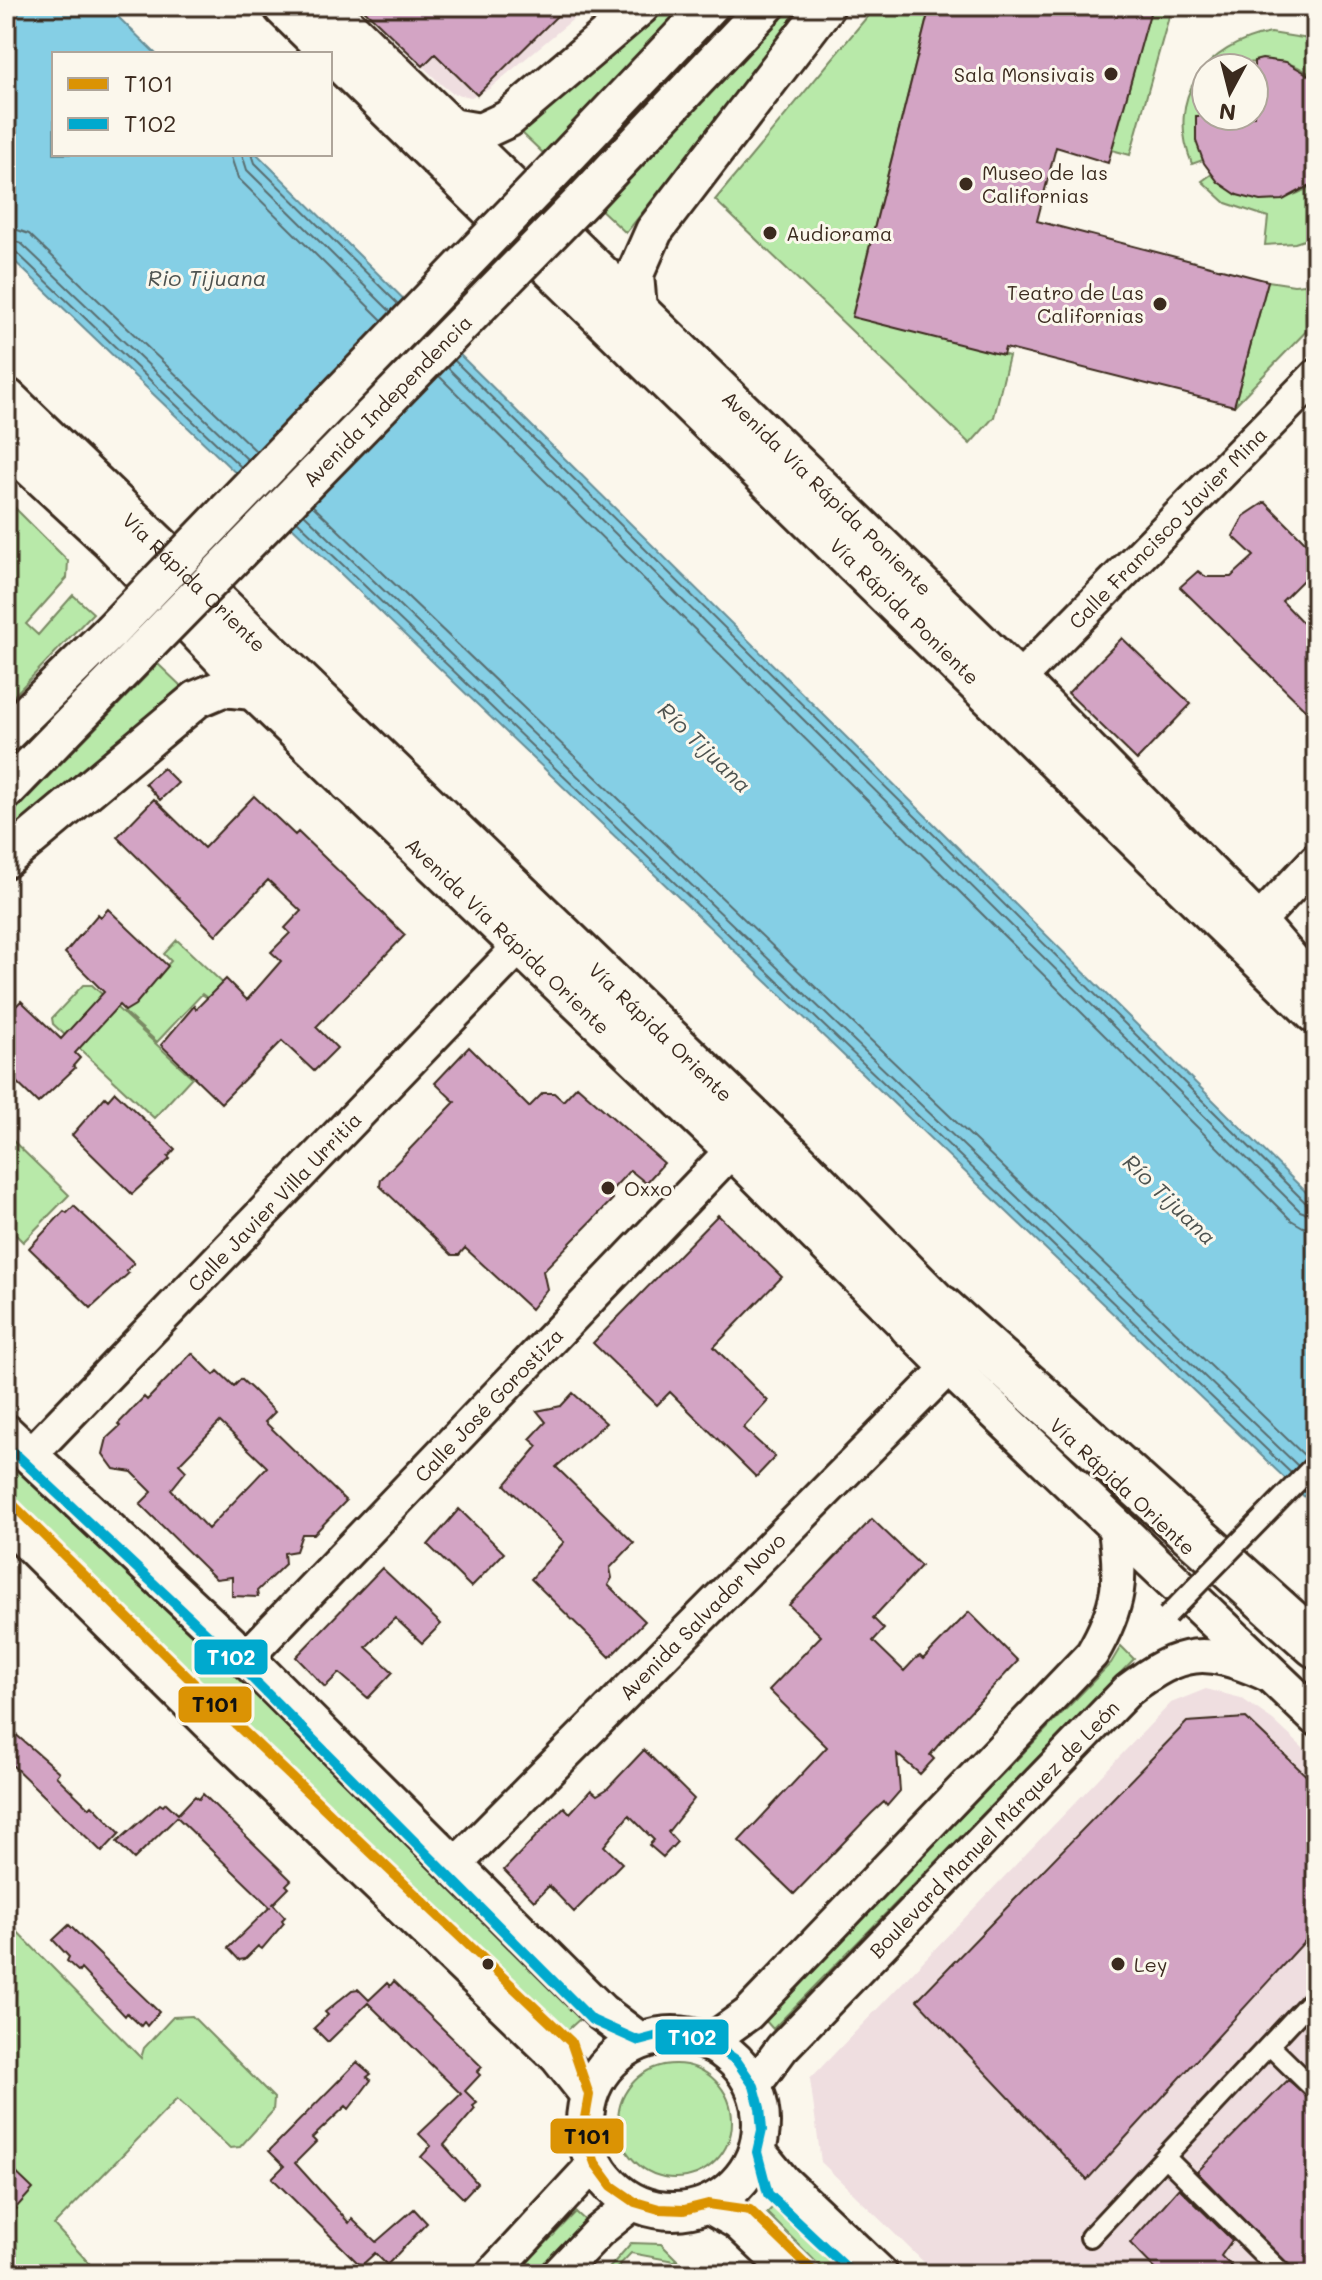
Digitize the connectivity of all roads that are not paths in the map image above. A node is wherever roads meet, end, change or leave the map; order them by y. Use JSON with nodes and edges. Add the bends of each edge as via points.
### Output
{"nodes":[{"id":1,"x":285,"y":6,"type":"edge"},
{"id":2,"x":327,"y":6,"type":"edge"},
{"id":3,"x":641,"y":6,"type":"edge"},
{"id":4,"x":710,"y":6,"type":"edge"},
{"id":5,"x":766,"y":6,"type":"edge"},
{"id":6,"x":826,"y":6,"type":"edge"},
{"id":7,"x":451,"y":127,"type":"junction"},
{"id":8,"x":638,"y":309,"type":"junction"},
{"id":9,"x":1316,"y":376,"type":"edge"},
{"id":10,"x":6,"y":400,"type":"edge"},
{"id":11,"x":753,"y":420,"type":"junction"},
{"id":12,"x":6,"y":445,"type":"edge"},
{"id":13,"x":878,"y":580,"type":"junction"},
{"id":14,"x":1019,"y":679,"type":"junction"},
{"id":15,"x":253,"y":691,"type":"junction"},
{"id":16,"x":6,"y":734,"type":"edge"},
{"id":17,"x":350,"y":781,"type":"junction"},
{"id":18,"x":6,"y":791,"type":"edge"},
{"id":19,"x":6,"y":859,"type":"edge"},
{"id":20,"x":1316,"y":860,"type":"edge"},
{"id":21,"x":510,"y":888,"type":"junction"},
{"id":22,"x":1258,"y":922,"type":"junction"},
{"id":23,"x":520,"y":946,"type":"junction"},
{"id":24,"x":1316,"y":989,"type":"edge"},
{"id":25,"x":1316,"y":1012,"type":"edge"},
{"id":26,"x":732,"y":1150,"type":"junction"},
{"id":27,"x":926,"y":1317,"type":"junction"},
{"id":28,"x":949,"y":1367,"type":"junction"},
{"id":29,"x":1011,"y":1425,"type":"joint"},
{"id":30,"x":18,"y":1444,"type":"edge"},
{"id":31,"x":1316,"y":1463,"type":"edge"},
{"id":32,"x":6,"y":1520,"type":"edge"},
{"id":33,"x":1114,"y":1524,"type":"junction"},
{"id":34,"x":1167,"y":1616,"type":"dead end"},
{"id":35,"x":1316,"y":1645,"type":"edge"},
{"id":36,"x":245,"y":1659,"type":"junction"},
{"id":37,"x":1316,"y":1664,"type":"edge"},
{"id":38,"x":1273,"y":1677,"type":"junction"},
{"id":39,"x":1316,"y":1717,"type":"edge"},
{"id":40,"x":454,"y":1866,"type":"junction"},
{"id":41,"x":1316,"y":1995,"type":"edge"},
{"id":42,"x":639,"y":2041,"type":"junction"},
{"id":43,"x":709,"y":2042,"type":"junction"},
{"id":44,"x":1270,"y":2046,"type":"junction"},
{"id":45,"x":754,"y":2086,"type":"junction"},
{"id":46,"x":1316,"y":2091,"type":"edge"},
{"id":47,"x":589,"y":2095,"type":"junction"},
{"id":48,"x":757,"y":2152,"type":"junction"},
{"id":49,"x":1166,"y":2158,"type":"junction"},
{"id":50,"x":595,"y":2163,"type":"junction"},
{"id":51,"x":635,"y":2202,"type":"junction"},
{"id":52,"x":708,"y":2204,"type":"junction"},
{"id":53,"x":1090,"y":2237,"type":"dead end"},
{"id":54,"x":492,"y":2274,"type":"edge"},
{"id":55,"x":558,"y":2274,"type":"edge"},
{"id":56,"x":794,"y":2274,"type":"edge"},
{"id":57,"x":879,"y":2274,"type":"edge"},
{"id":58,"x":1283,"y":2274,"type":"edge"}],
"edges":[{"from":1,"to":13,"type":"highway","name":"Vía Rápida Poniente"},
{"from":2,"to":7,"type":"main road","name":"Avenida Vía Rápida Poniente"},
{"from":3,"to":7,"type":"main road","via":[[508,119],[480,132]]},
{"from":4,"to":16,"type":"main road","name":"Avenida Independencia","bridge":true},
{"from":5,"to":18,"type":"main road","name":"Avenida Independencia","bridge":true},
{"from":6,"to":8,"type":"main road","via":[[654,231],[635,274]]},
{"from":7,"to":8,"type":"main road","name":"Avenida Vía Rápida Poniente"},
{"from":8,"to":11,"type":"main road","name":"Avenida Vía Rápida Poniente"},
{"from":9,"to":14,"type":"street","name":"Calle Francisco Javier Mina"},
{"from":10,"to":21,"type":"highway","name":"Vía Rápida Oriente"},
{"from":11,"to":13,"type":"highway"},
{"from":11,"to":14,"type":"main road","name":"Avenida Vía Rápida Poniente"},
{"from":12,"to":15,"type":"main road","name":"Avenida Vía Rápida Oriente","via":[[109,540]]},
{"from":13,"to":25,"type":"highway","name":"Vía Rápida Poniente"},
{"from":14,"to":22,"type":"main road","name":"Avenida Vía Rápida Poniente"},
{"from":15,"to":17,"type":"main road","name":"Avenida Vía Rápida Oriente"},
{"from":15,"to":19,"type":"main road","via":[[223,688],[197,699]]},
{"from":17,"to":21,"type":"highway"},
{"from":17,"to":23,"type":"main road","name":"Avenida Vía Rápida Oriente"},
{"from":20,"to":22,"type":"street"},
{"from":21,"to":27,"type":"highway","name":"Vía Rápida Oriente","via":[[793,1159]]},
{"from":22,"to":24,"type":"main road","name":"Avenida Vía Rápida Poniente"},
{"from":23,"to":26,"type":"main road","name":"Avenida Vía Rápida Oriente"},
{"from":23,"to":30,"type":"street","name":"Calle Javier Villa Urritia"},
{"from":26,"to":27,"type":"main road","name":"Avenida Vía Rápida Oriente"},
{"from":26,"to":36,"type":"street","name":"Calle José Gorostiza"},
{"from":27,"to":28,"type":"main road","name":"Avenida Vía Rápida Oriente"},
{"from":27,"to":35,"type":"highway"},
{"from":27,"to":37,"type":"highway","name":"Vía Rápida Oriente","via":[[1034,1404]]},
{"from":28,"to":29,"type":"main road","name":"Avenida Vía Rápida Oriente"},
{"from":28,"to":40,"type":"street","name":"Avenida Salvador Novo"},
{"from":29,"to":33,"type":"main road","name":"Vía Rápida Oriente"},
{"from":30,"to":36,"type":"main road"},
{"from":31,"to":34,"type":"street","bridge":true},
{"from":32,"to":47,"type":"main road","via":[[558,2056]]},
{"from":33,"to":38,"type":"main road","name":"Vía Rápida Oriente"},
{"from":33,"to":43,"type":"street","via":[[1121,1564],[1119,1594],[1110,1624],[1092,1654],[748,2014]]},
{"from":36,"to":40,"type":"main road"},
{"from":38,"to":39,"type":"main road","name":"Vía Rápida Oriente"},
{"from":38,"to":45,"type":"street","name":"Boulevard Manuel Márquez de León","via":[[1227,1657],[1188,1657],[1158,1667],[1128,1690],[782,2048]]},
{"from":40,"to":42,"type":"main road","via":[[601,2012]]},
{"from":41,"to":44,"type":"street"},
{"from":42,"to":43,"type":"main road","via":[[686,2035]]},
{"from":42,"to":47,"type":"main road","via":[[600,2072]]},
{"from":43,"to":45,"type":"main road","via":[[736,2060]]},
{"from":44,"to":46,"type":"street"},
{"from":44,"to":49,"type":"street"},
{"from":45,"to":48,"type":"main road","via":[[762,2130]]},
{"from":47,"to":50,"type":"main road","via":[[585,2118]]},
{"from":48,"to":52,"type":"main road","via":[[746,2174]]},
{"from":48,"to":57,"type":"main road"},
{"from":49,"to":53,"type":"street"},
{"from":49,"to":58,"type":"street"},
{"from":50,"to":51,"type":"main road","via":[[612,2186]]},
{"from":50,"to":54,"type":"street"},
{"from":51,"to":52,"type":"main road","via":[[684,2210]]},
{"from":51,"to":55,"type":"street"},
{"from":52,"to":56,"type":"main road","via":[[738,2221]]}]}
